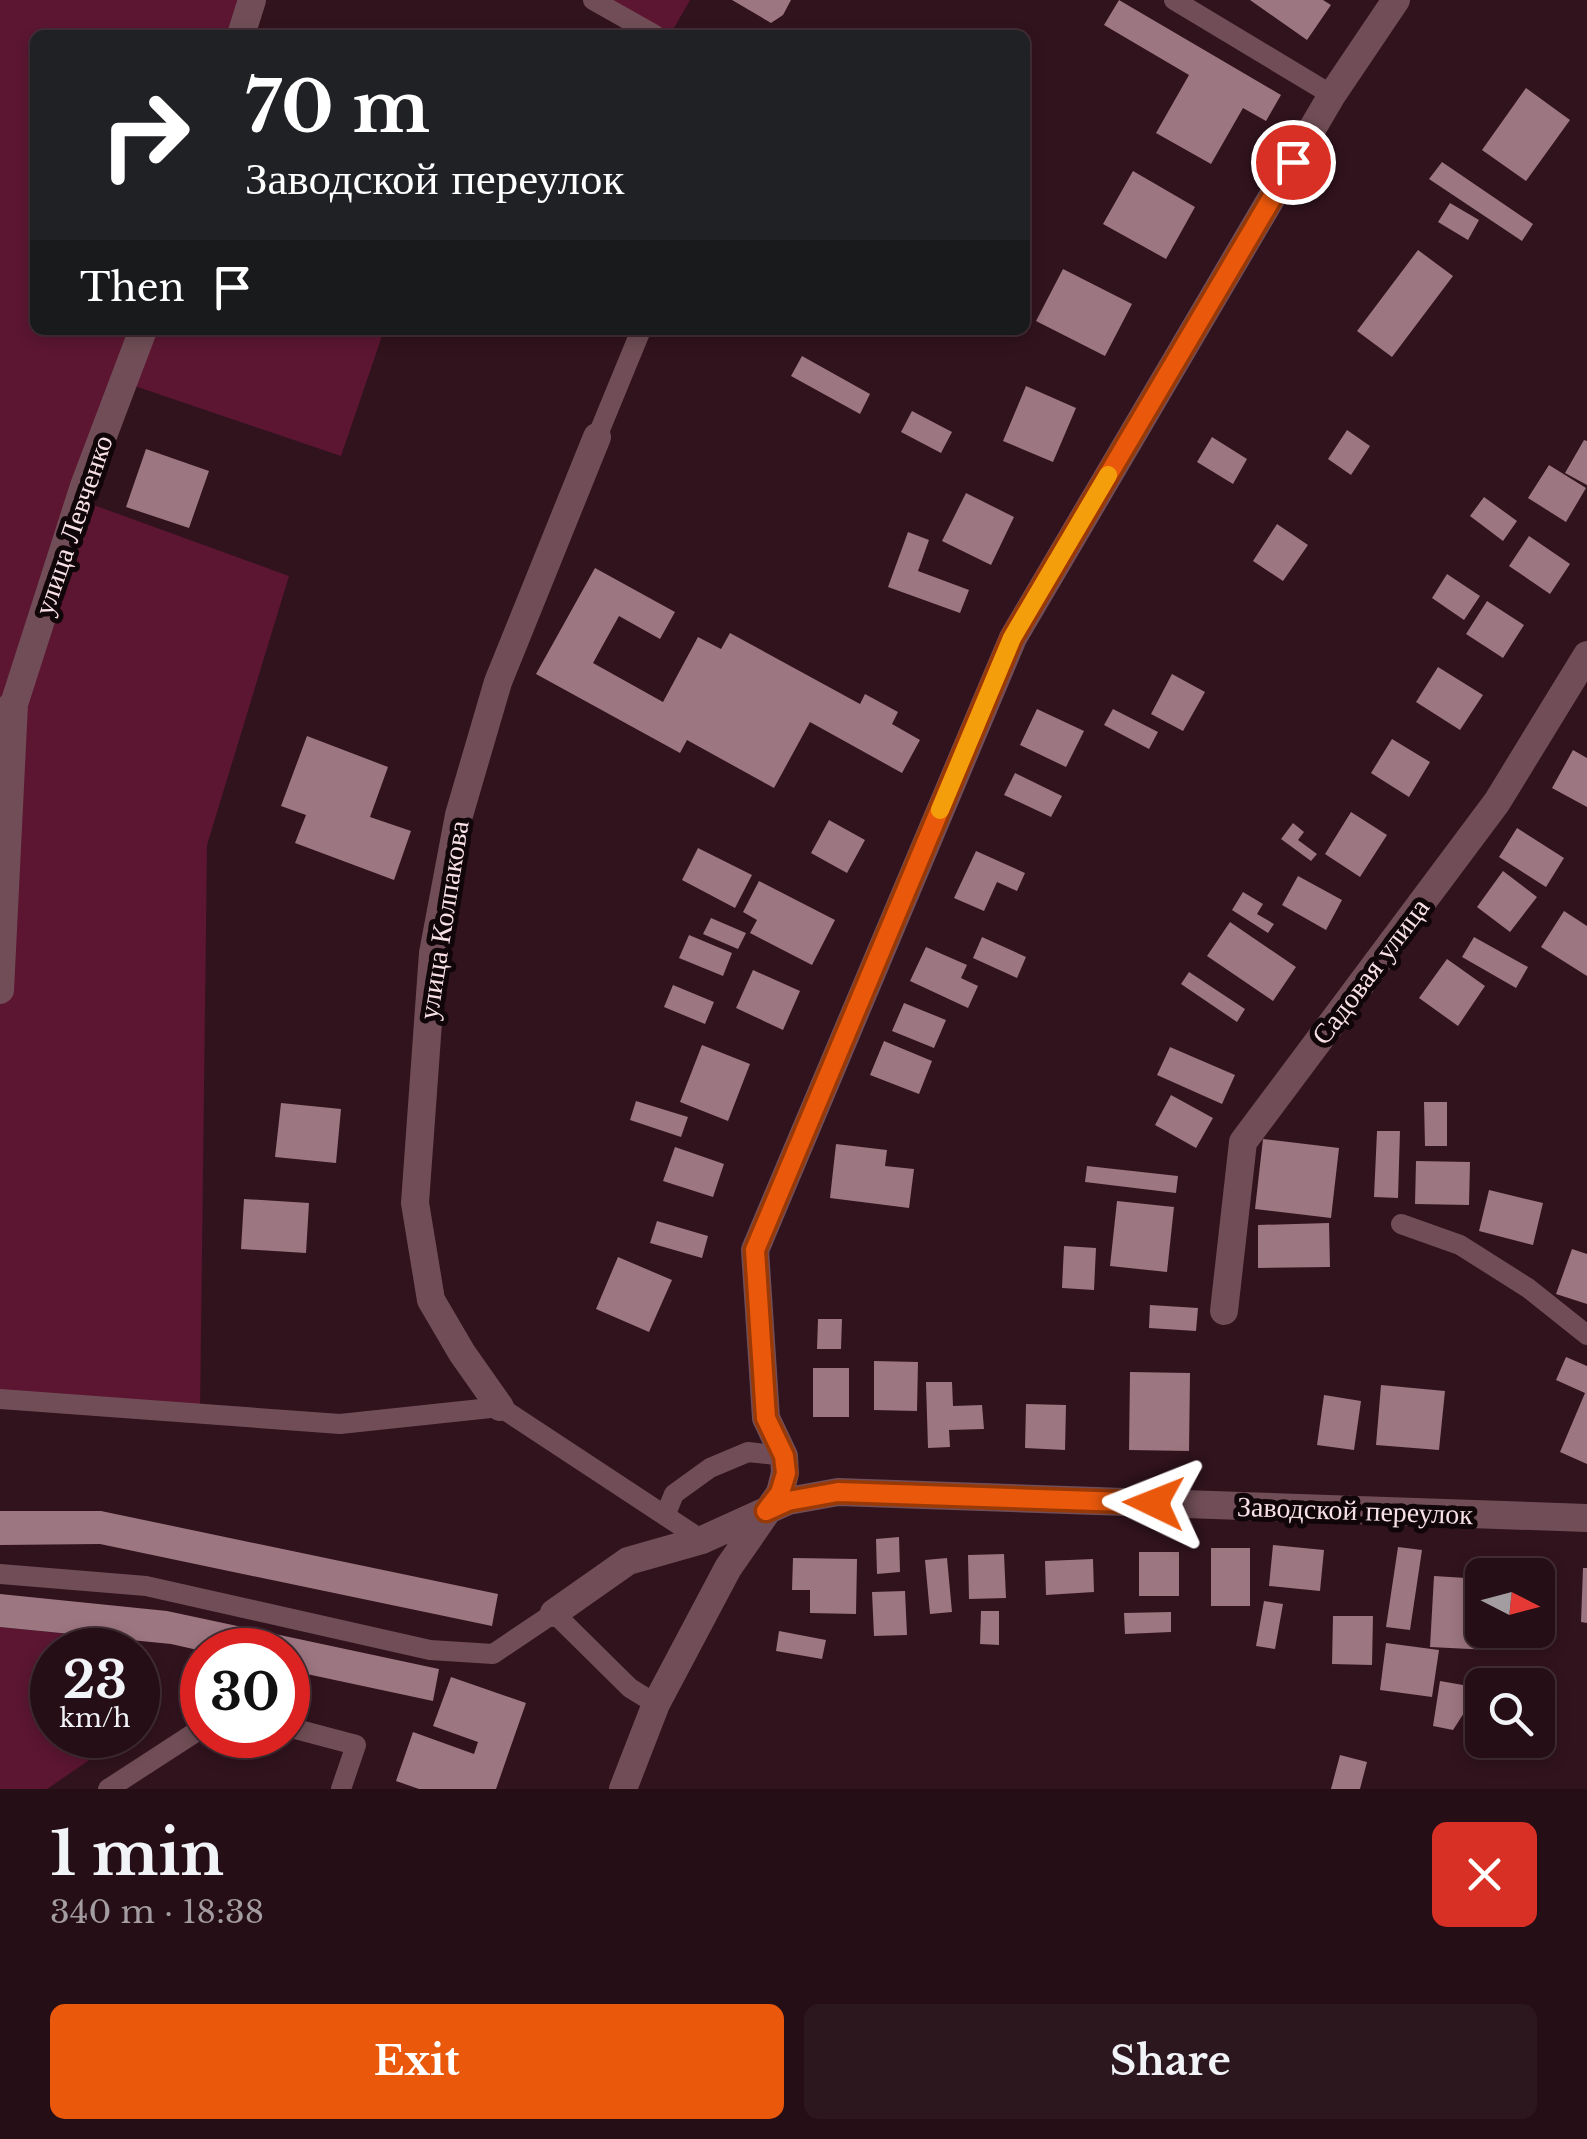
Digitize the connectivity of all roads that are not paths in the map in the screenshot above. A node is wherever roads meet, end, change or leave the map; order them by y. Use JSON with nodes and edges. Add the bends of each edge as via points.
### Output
{"nodes":[{"id":1,"x":252,"y":0,"type":"edge"},
{"id":2,"x":593,"y":0,"type":"edge"},
{"id":3,"x":1174,"y":0,"type":"edge"},
{"id":4,"x":1396,"y":0,"type":"edge"},
{"id":5,"x":243,"y":30,"type":"edge"},
{"id":6,"x":646,"y":30,"type":"edge"},
{"id":7,"x":1332,"y":95,"type":"junction"},
{"id":8,"x":141,"y":335,"type":"edge"},
{"id":9,"x":639,"y":335,"type":"edge"},
{"id":10,"x":598,"y":437,"type":"joint"},
{"id":11,"x":1587,"y":654,"type":"edge"},
{"id":12,"x":7,"y":710,"type":"edge"},
{"id":13,"x":0,"y":990,"type":"edge"},
{"id":14,"x":1401,"y":1224,"type":"dead end"},
{"id":15,"x":1224,"y":1311,"type":"dead end"},
{"id":16,"x":1587,"y":1335,"type":"edge"},
{"id":17,"x":0,"y":1398,"type":"edge"},
{"id":18,"x":500,"y":1407,"type":"junction"},
{"id":19,"x":784,"y":1456,"type":"junction"},
{"id":20,"x":766,"y":1511,"type":"junction"},
{"id":21,"x":665,"y":1516,"type":"junction"},
{"id":22,"x":1587,"y":1518,"type":"edge"},
{"id":23,"x":702,"y":1540,"type":"junction"},
{"id":24,"x":0,"y":1574,"type":"edge"},
{"id":25,"x":554,"y":1613,"type":"junction"},
{"id":26,"x":656,"y":1704,"type":"junction"},
{"id":27,"x":310,"y":1733,"type":"edge"},
{"id":28,"x":180,"y":1742,"type":"edge"},
{"id":29,"x":108,"y":1789,"type":"edge"},
{"id":30,"x":341,"y":1789,"type":"edge"},
{"id":31,"x":622,"y":1789,"type":"edge"}],
"edges":[{"from":1,"to":5,"type":"street"},
{"from":2,"to":6,"type":"lane"},
{"from":3,"to":7,"type":"lane"},
{"from":4,"to":7,"type":"street"},
{"from":7,"to":19,"type":"street","via":[[1012,638],[755,1250],[766,1418]]},
{"from":8,"to":12,"type":"street","name":"улица Левченко"},
{"from":9,"to":10,"type":"lane"},
{"from":10,"to":18,"type":"street","name":"улица Колпакова","via":[[498,682],[458,814],[433,953],[415,1203],[431,1300]]},
{"from":11,"to":15,"type":"street","name":"Садовая улица","via":[[1497,802],[1242,1142]]},
{"from":12,"to":13,"type":"street","name":"улица Левченко"},
{"from":14,"to":16,"type":"lane","via":[[1460,1246]]},
{"from":17,"to":18,"type":"lane","via":[[340,1424]]},
{"from":18,"to":21,"type":"lane"},
{"from":19,"to":20,"type":"street","via":[[780,1493]]},
{"from":19,"to":21,"type":"lane","via":[[748,1452],[710,1468],[674,1494]]},
{"from":20,"to":22,"type":"street","name":"Заводской переулок","via":[[838,1492]]},
{"from":20,"to":23,"type":"street","name":"Заводской переулок"},
{"from":20,"to":26,"type":"street"},
{"from":21,"to":23,"type":"lane"},
{"from":23,"to":25,"type":"street","name":"Заводской переулок","via":[[628,1561]]},
{"from":24,"to":25,"type":"lane","via":[[146,1586],[430,1650],[493,1654]]},
{"from":25,"to":26,"type":"lane","via":[[630,1688]]},
{"from":26,"to":31,"type":"street"},
{"from":27,"to":30,"type":"lane","via":[[356,1745]]},
{"from":28,"to":29,"type":"lane"}]}
